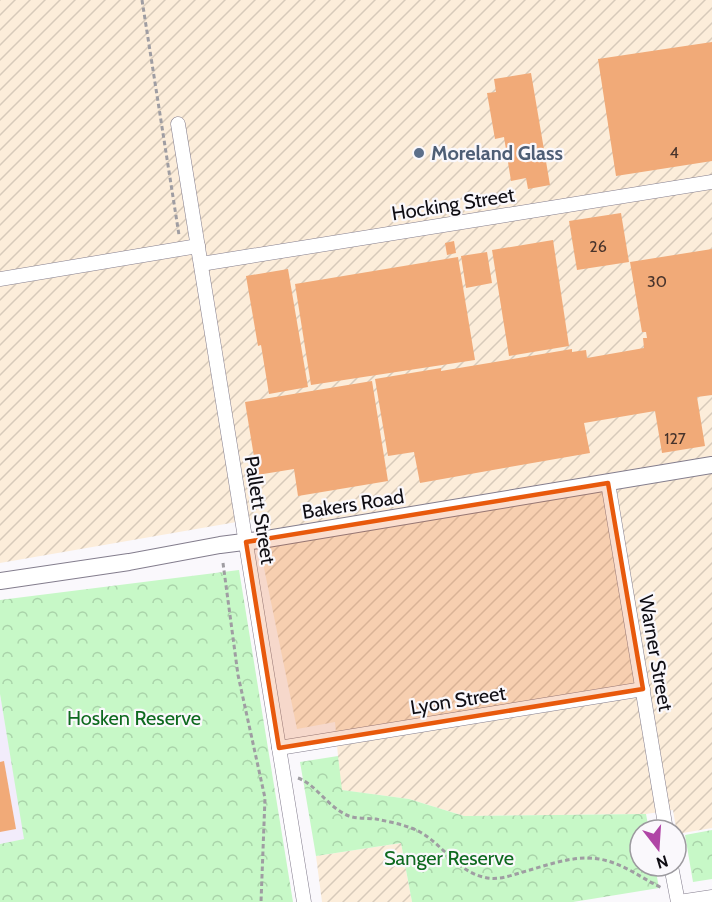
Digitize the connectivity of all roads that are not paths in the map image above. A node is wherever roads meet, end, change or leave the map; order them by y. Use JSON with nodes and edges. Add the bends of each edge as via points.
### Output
{"nodes":[{"id":1,"x":178,"y":124,"type":"dead end"},
{"id":2,"x":712,"y":182,"type":"edge"},
{"id":3,"x":198,"y":246,"type":"junction"},
{"id":4,"x":201,"y":264,"type":"junction"},
{"id":5,"x":0,"y":279,"type":"edge"},
{"id":6,"x":712,"y":465,"type":"edge"},
{"id":7,"x":608,"y":483,"type":"junction"},
{"id":8,"x":246,"y":542,"type":"junction"},
{"id":9,"x":0,"y":581,"type":"edge"},
{"id":10,"x":643,"y":689,"type":"junction"},
{"id":11,"x":279,"y":748,"type":"junction"},
{"id":12,"x":664,"y":818,"type":"edge"},
{"id":13,"x":673,"y":878,"type":"edge"},
{"id":14,"x":712,"y":897,"type":"edge"},
{"id":15,"x":304,"y":902,"type":"edge"},
{"id":16,"x":678,"y":902,"type":"edge"}],
"edges":[{"from":1,"to":3,"type":"street","name":"Pallett Street"},
{"from":2,"to":4,"type":"street","name":"Hocking Street"},
{"from":3,"to":4,"type":"street","name":"Pallett Street"},
{"from":3,"to":5,"type":"street"},
{"from":4,"to":8,"type":"street","name":"Pallett Street"},
{"from":6,"to":7,"type":"street","name":"Bakers Road"},
{"from":7,"to":8,"type":"street","name":"Bakers Road"},
{"from":7,"to":10,"type":"street","name":"Warner Street"},
{"from":8,"to":9,"type":"street","name":"Bakers Road"},
{"from":8,"to":11,"type":"street","name":"Pallett Street"},
{"from":10,"to":11,"type":"street","name":"Lyon Street"},
{"from":10,"to":12,"type":"street","name":"Warner Street"},
{"from":11,"to":15,"type":"street","name":"Pallett Street"},
{"from":13,"to":16,"type":"street"},
{"from":14,"to":16,"type":"street"}]}
